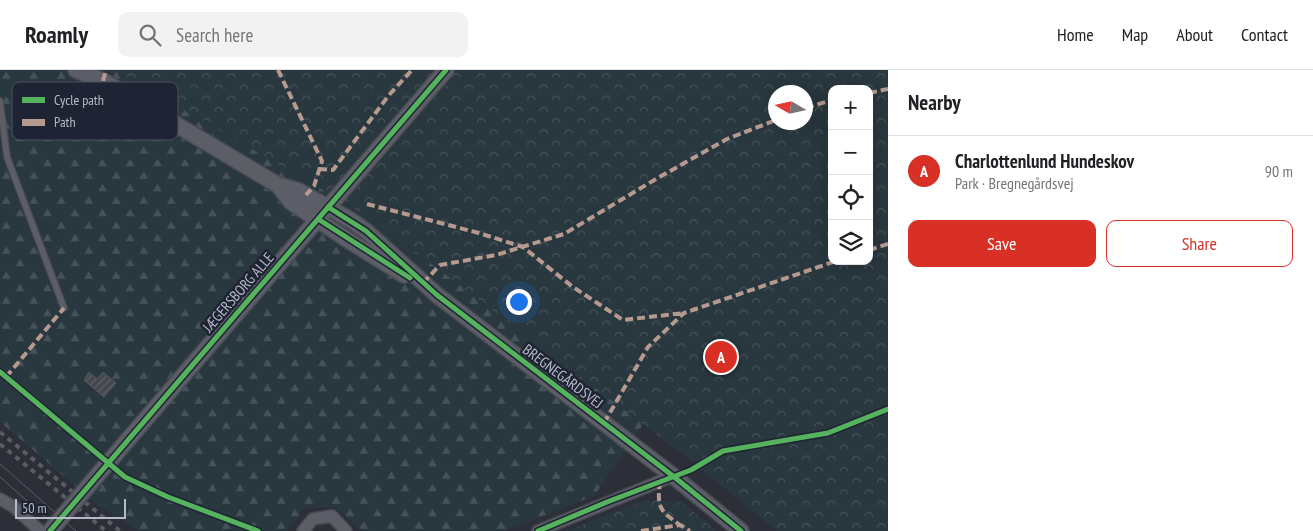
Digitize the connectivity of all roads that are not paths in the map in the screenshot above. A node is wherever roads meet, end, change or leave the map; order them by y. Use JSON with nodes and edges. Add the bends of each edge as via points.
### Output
{"nodes":[{"id":1,"x":76,"y":70,"type":"edge"},
{"id":2,"x":446,"y":70,"type":"edge"},
{"id":3,"x":105,"y":82,"type":"edge"},
{"id":4,"x":0,"y":101,"type":"edge"},
{"id":5,"x":178,"y":126,"type":"edge"},
{"id":6,"x":278,"y":185,"type":"junction"},
{"id":7,"x":328,"y":207,"type":"junction"},
{"id":8,"x":318,"y":220,"type":"junction"},
{"id":9,"x":437,"y":295,"type":"junction"},
{"id":10,"x":64,"y":308,"type":"dead end"},
{"id":11,"x":673,"y":476,"type":"junction"},
{"id":12,"x":0,"y":500,"type":"edge"},
{"id":13,"x":40,"y":531,"type":"edge"},
{"id":14,"x":50,"y":531,"type":"edge"},
{"id":15,"x":303,"y":531,"type":"edge"},
{"id":16,"x":346,"y":531,"type":"edge"},
{"id":17,"x":538,"y":531,"type":"edge"},
{"id":18,"x":741,"y":531,"type":"edge"}],
"edges":[{"from":1,"to":3,"type":"street"},
{"from":2,"to":7,"type":"street","name":"JÆGERSBORG ALLE"},
{"from":4,"to":10,"type":"lane","via":[[7,157]]},
{"from":5,"to":6,"type":"street"},
{"from":6,"to":7,"type":"street","name":"BREGNEGÅRDSVEJ","via":[[299,190]]},
{"from":6,"to":8,"type":"street","name":"BREGNEGÅRDSVEJ","via":[[291,202]]},
{"from":7,"to":8,"type":"street","name":"JÆGERSBORG ALLE"},
{"from":7,"to":9,"type":"street","name":"BREGNEGÅRDSVEJ","via":[[366,231]]},
{"from":8,"to":9,"type":"street","name":"BREGNEGÅRDSVEJ"},
{"from":8,"to":14,"type":"street","name":"JÆGERSBORG ALLE","bridge":true},
{"from":9,"to":11,"type":"street","name":"BREGNEGÅRDSVEJ"},
{"from":11,"to":17,"type":"street"},
{"from":11,"to":18,"type":"street","name":"BREGNEGÅRDSVEJ"},
{"from":12,"to":13,"type":"street","via":[[14,507]]},
{"from":15,"to":16,"type":"street","via":[[313,519],[332,516]]}]}
